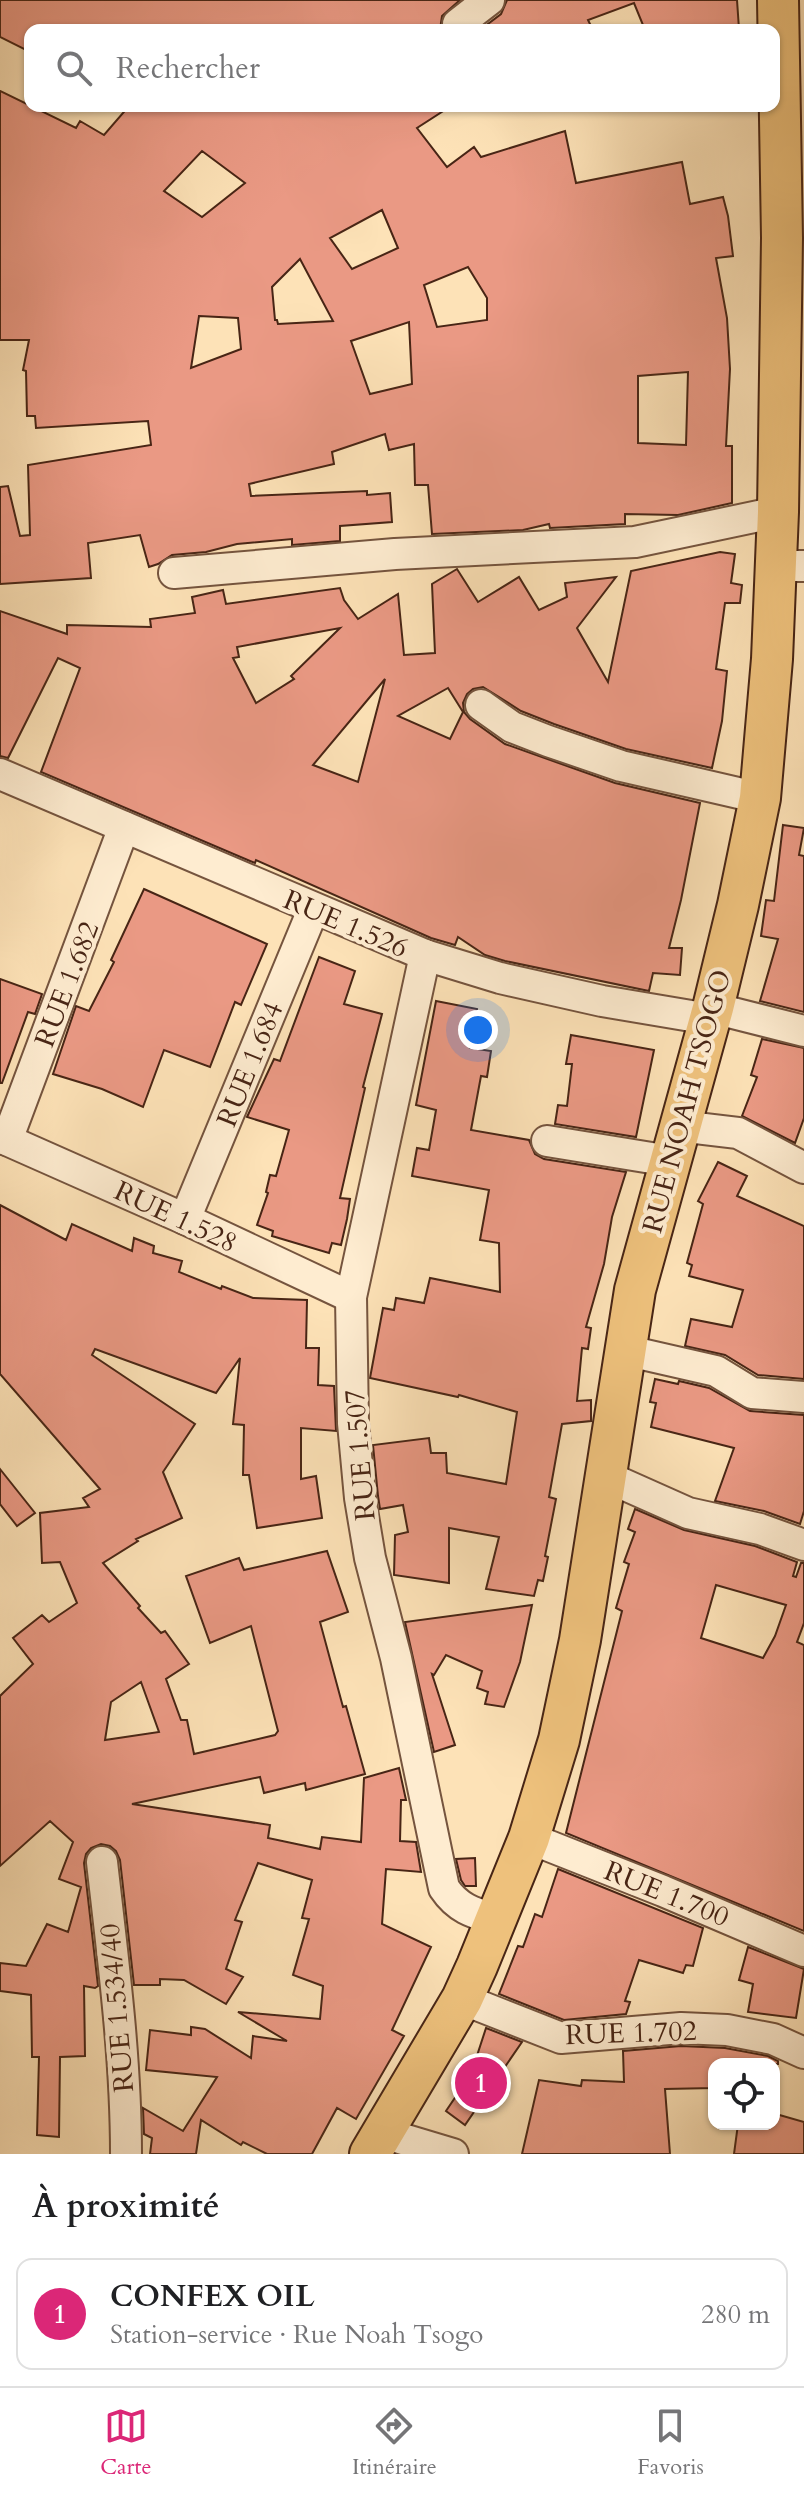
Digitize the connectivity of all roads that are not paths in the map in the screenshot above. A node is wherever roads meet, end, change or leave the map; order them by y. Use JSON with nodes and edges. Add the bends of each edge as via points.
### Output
{"nodes":[{"id":1,"x":489,"y":0,"type":"edge"},
{"id":2,"x":778,"y":0,"type":"edge"},
{"id":3,"x":458,"y":24,"type":"edge"},
{"id":4,"x":791,"y":52,"type":"edge"},
{"id":5,"x":793,"y":239,"type":"edge"},
{"id":6,"x":778,"y":512,"type":"junction"},
{"id":7,"x":790,"y":566,"type":"edge"},
{"id":8,"x":174,"y":573,"type":"dead end"},
{"id":9,"x":481,"y":705,"type":"dead end"},
{"id":10,"x":0,"y":774,"type":"edge"},
{"id":11,"x":760,"y":798,"type":"junction"},
{"id":12,"x":124,"y":827,"type":"junction"},
{"id":13,"x":313,"y":910,"type":"junction"},
{"id":14,"x":425,"y":955,"type":"junction"},
{"id":15,"x":711,"y":1014,"type":"junction"},
{"id":16,"x":804,"y":1031,"type":"edge"},
{"id":17,"x":4,"y":1139,"type":"edge"},
{"id":18,"x":547,"y":1141,"type":"dead end"},
{"id":19,"x":674,"y":1144,"type":"junction"},
{"id":20,"x":804,"y":1168,"type":"edge"},
{"id":21,"x":185,"y":1219,"type":"junction"},
{"id":22,"x":351,"y":1297,"type":"junction"},
{"id":23,"x":624,"y":1350,"type":"junction"},
{"id":24,"x":804,"y":1397,"type":"edge"},
{"id":25,"x":605,"y":1476,"type":"junction"},
{"id":26,"x":804,"y":1545,"type":"edge"},
{"id":27,"x":529,"y":1838,"type":"junction"},
{"id":28,"x":102,"y":1862,"type":"dead end"},
{"id":29,"x":497,"y":1920,"type":"junction"},
{"id":30,"x":804,"y":1951,"type":"edge"},
{"id":31,"x":462,"y":1999,"type":"junction"},
{"id":32,"x":804,"y":2053,"type":"edge"},
{"id":33,"x":376,"y":2143,"type":"edge"},
{"id":34,"x":126,"y":2154,"type":"edge"},
{"id":35,"x":453,"y":2154,"type":"edge"}],
"edges":[{"from":1,"to":3,"type":"street"},
{"from":2,"to":4,"type":"main road","name":"RUE NOAH TSOGO"},
{"from":4,"to":5,"type":"main road","name":"RUE NOAH TSOGO"},
{"from":5,"to":6,"type":"main road","name":"RUE NOAH TSOGO"},
{"from":6,"to":7,"type":"main road","name":"RUE NOAH TSOGO"},
{"from":6,"to":8,"type":"street","via":[[635,542],[395,554]]},
{"from":7,"to":11,"type":"main road","name":"RUE NOAH TSOGO","via":[[772,659]]},
{"from":9,"to":11,"type":"street","via":[[512,727],[621,766]]},
{"from":10,"to":12,"type":"street","name":"RUE 1.526"},
{"from":11,"to":15,"type":"main road","name":"RUE NOAH TSOGO"},
{"from":12,"to":13,"type":"street","name":"RUE 1.526"},
{"from":12,"to":17,"type":"street","name":"RUE 1.682"},
{"from":13,"to":14,"type":"street","name":"RUE 1.526"},
{"from":13,"to":21,"type":"street","name":"RUE 1.684"},
{"from":14,"to":15,"type":"street","name":"RUE 1.526","via":[[602,1001]]},
{"from":14,"to":22,"type":"street","name":"RUE 1.507"},
{"from":15,"to":16,"type":"street","name":"RUE 1.526"},
{"from":15,"to":19,"type":"main road","name":"RUE NOAH TSOGO"},
{"from":17,"to":21,"type":"street","name":"RUE 1.528"},
{"from":18,"to":19,"type":"street"},
{"from":19,"to":20,"type":"street","via":[[738,1133]]},
{"from":19,"to":23,"type":"main road","name":"RUE NOAH TSOGO"},
{"from":21,"to":22,"type":"street","name":"RUE 1.528"},
{"from":22,"to":29,"type":"street","name":"RUE 1.507","via":[[360,1498],[444,1888],[465,1910]]},
{"from":23,"to":24,"type":"street","via":[[716,1371],[752,1393]]},
{"from":23,"to":25,"type":"main road","name":"RUE NOAH TSOGO"},
{"from":25,"to":26,"type":"street","via":[[688,1513]]},
{"from":25,"to":27,"type":"main road","name":"RUE NOAH TSOGO","via":[[571,1685]]},
{"from":27,"to":29,"type":"main road","name":"RUE NOAH TSOGO"},
{"from":27,"to":30,"type":"street","name":"RUE 1.700"},
{"from":28,"to":34,"type":"street","name":"RUE 1.534/40"},
{"from":29,"to":31,"type":"main road","name":"RUE NOAH TSOGO"},
{"from":31,"to":32,"type":"street","name":"RUE 1.702","via":[[561,2038],[638,2030],[727,2030],[773,2039]]},
{"from":31,"to":33,"type":"main road","name":"RUE NOAH TSOGO"},
{"from":33,"to":35,"type":"street"}]}
